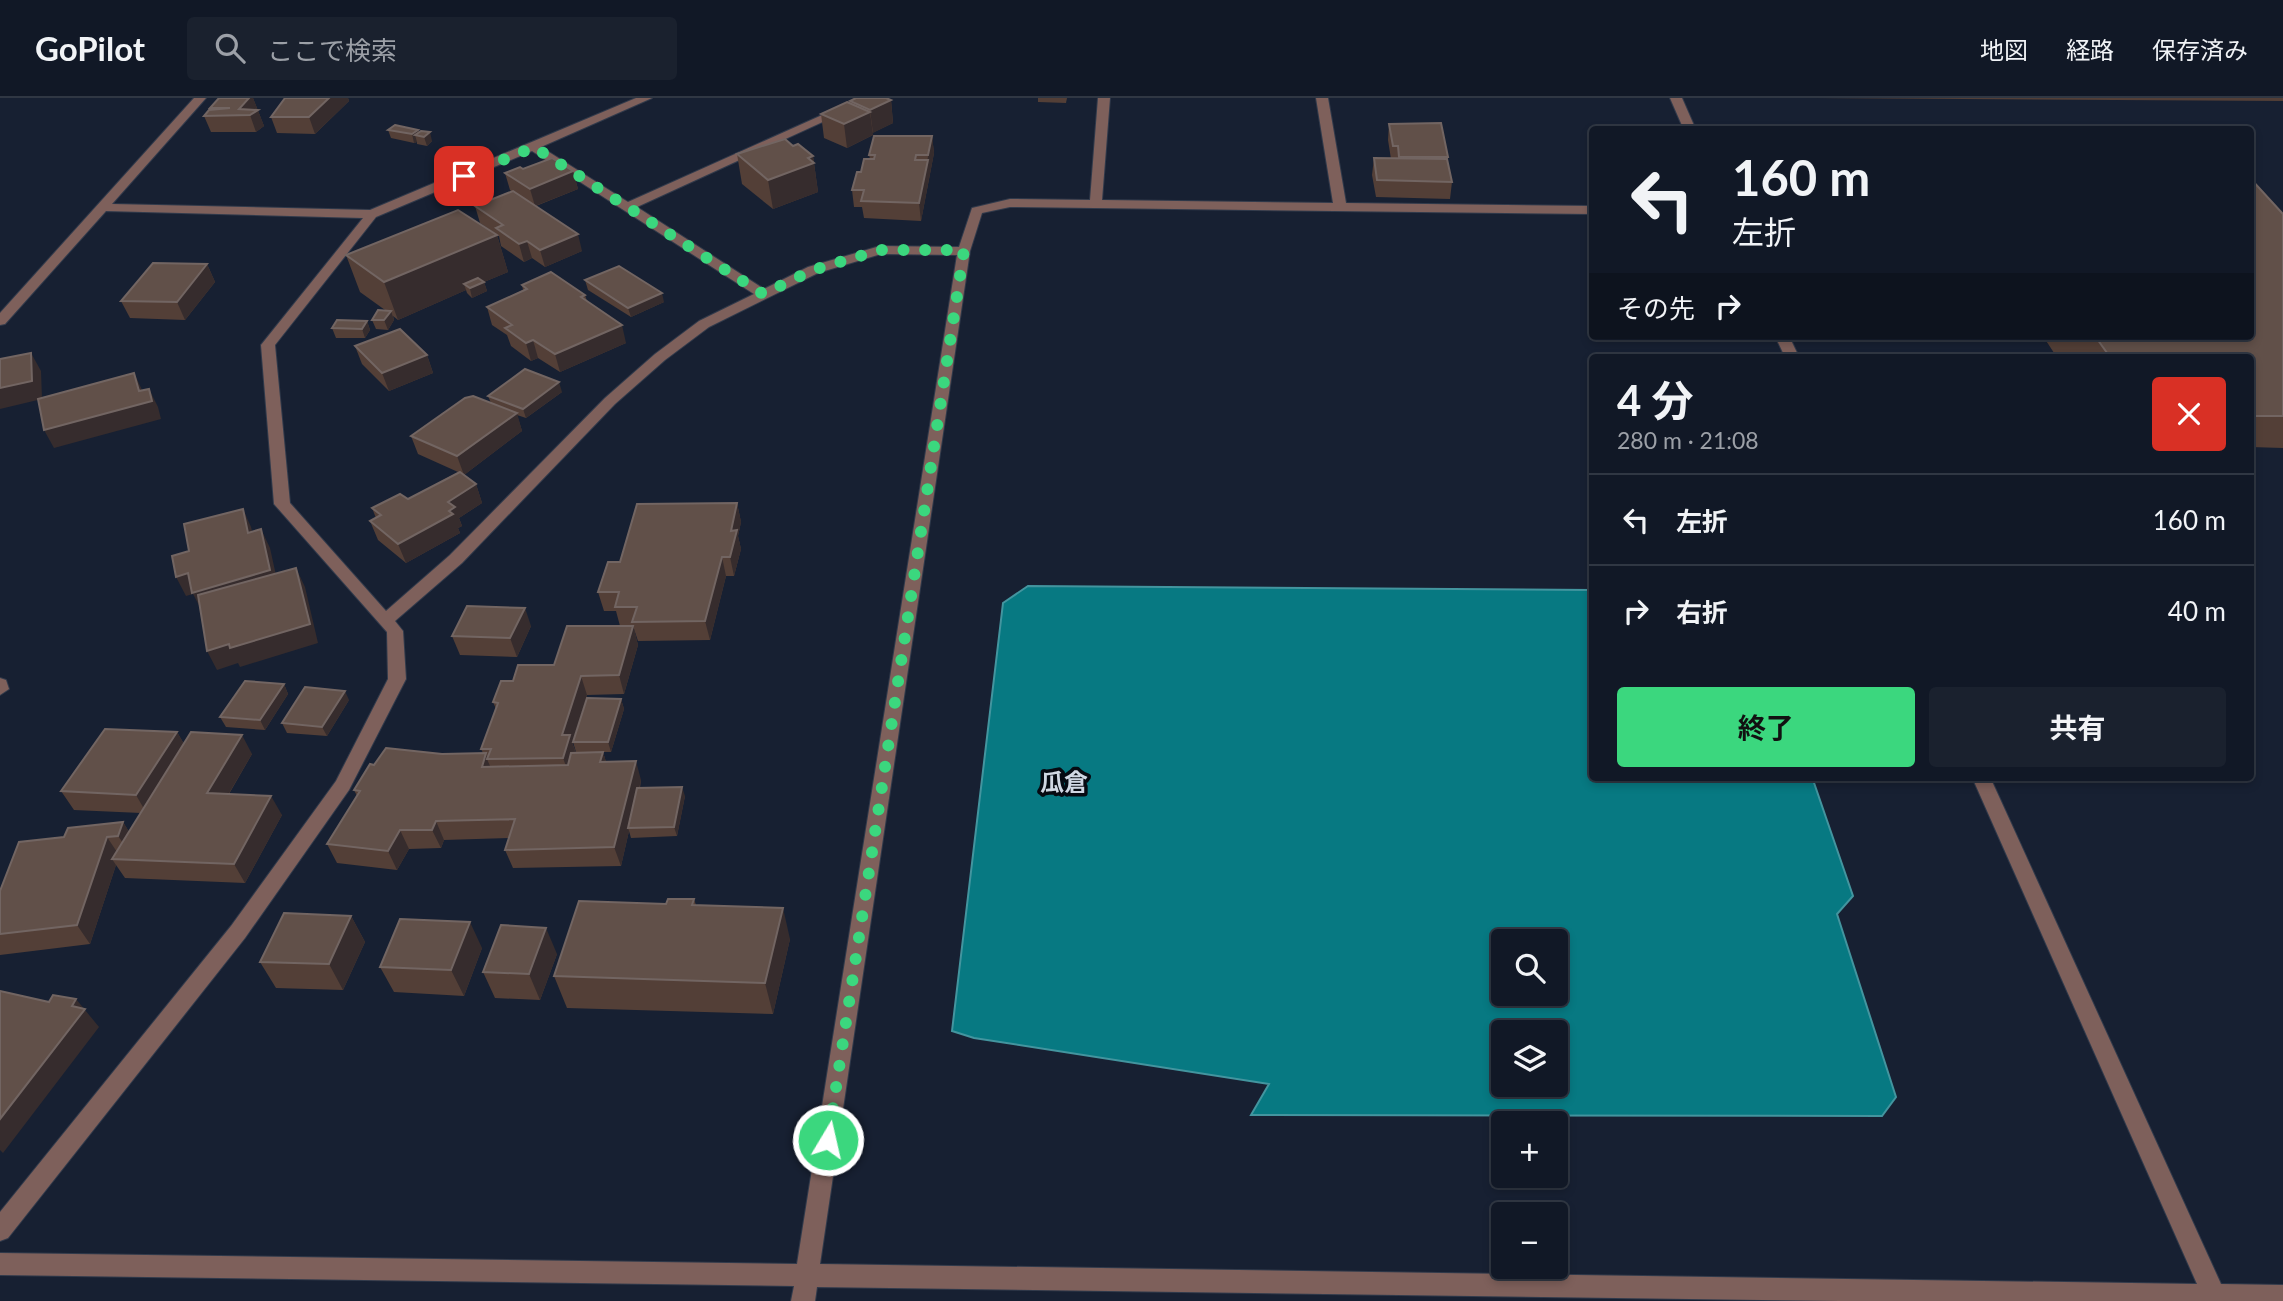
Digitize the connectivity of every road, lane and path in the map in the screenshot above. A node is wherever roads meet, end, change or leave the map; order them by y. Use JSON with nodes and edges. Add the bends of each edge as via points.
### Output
{"nodes":[{"id":1,"x":200,"y":98,"type":"edge"},
{"id":2,"x":646,"y":98,"type":"edge"},
{"id":3,"x":869,"y":98,"type":"edge"},
{"id":4,"x":1104,"y":98,"type":"edge"},
{"id":5,"x":1322,"y":98,"type":"edge"},
{"id":6,"x":1676,"y":98,"type":"edge"},
{"id":7,"x":1688,"y":126,"type":"edge"},
{"id":8,"x":534,"y":147,"type":"junction"},
{"id":9,"x":1096,"y":204,"type":"junction"},
{"id":10,"x":1340,"y":206,"type":"junction"},
{"id":11,"x":627,"y":207,"type":"junction"},
{"id":12,"x":102,"y":208,"type":"junction"},
{"id":13,"x":1589,"y":210,"type":"edge"},
{"id":14,"x":372,"y":214,"type":"junction"},
{"id":15,"x":964,"y":250,"type":"junction"},
{"id":16,"x":763,"y":294,"type":"junction"},
{"id":17,"x":0,"y":321,"type":"edge"},
{"id":18,"x":387,"y":618,"type":"junction"},
{"id":19,"x":1983,"y":781,"type":"edge"},
{"id":20,"x":0,"y":1230,"type":"edge"},
{"id":21,"x":0,"y":1264,"type":"edge"},
{"id":22,"x":808,"y":1275,"type":"junction"},
{"id":23,"x":2283,"y":1296,"type":"edge"},
{"id":24,"x":2215,"y":1298,"type":"edge"},
{"id":25,"x":803,"y":1301,"type":"edge"}],
"edges":[{"from":1,"to":12,"type":"street"},
{"from":2,"to":8,"type":"street"},
{"from":3,"to":11,"type":"street"},
{"from":4,"to":9,"type":"street"},
{"from":5,"to":10,"type":"street"},
{"from":6,"to":7,"type":"street"},
{"from":8,"to":11,"type":"street"},
{"from":8,"to":14,"type":"street"},
{"from":9,"to":10,"type":"street"},
{"from":9,"to":15,"type":"street","via":[[1010,203],[976,211]]},
{"from":10,"to":13,"type":"street"},
{"from":11,"to":16,"type":"street"},
{"from":12,"to":14,"type":"street"},
{"from":12,"to":17,"type":"street"},
{"from":14,"to":18,"type":"street","via":[[268,345],[282,504]]},
{"from":15,"to":16,"type":"street","via":[[880,250],[813,270]]},
{"from":15,"to":22,"type":"street"},
{"from":16,"to":18,"type":"street","via":[[704,324],[660,357],[610,401],[456,559]]},
{"from":18,"to":20,"type":"street","via":[[395,631],[397,680],[343,785],[238,932]]},
{"from":19,"to":24,"type":"street"},
{"from":21,"to":22,"type":"street"},
{"from":22,"to":24,"type":"street"},
{"from":22,"to":25,"type":"street"},
{"from":23,"to":24,"type":"street"}]}
